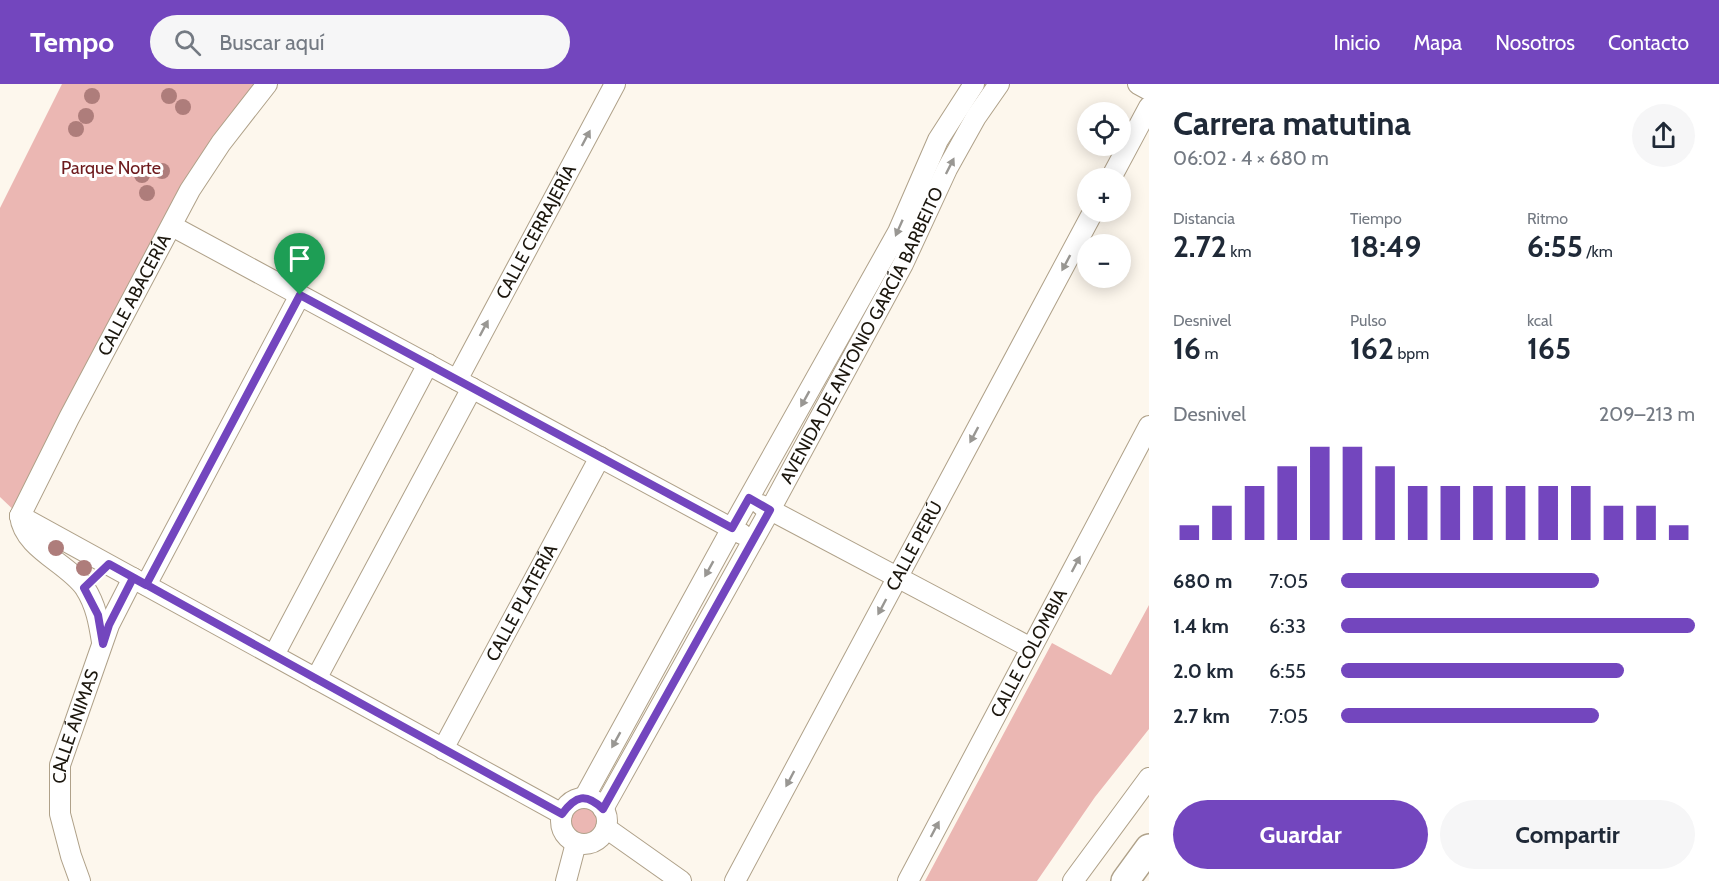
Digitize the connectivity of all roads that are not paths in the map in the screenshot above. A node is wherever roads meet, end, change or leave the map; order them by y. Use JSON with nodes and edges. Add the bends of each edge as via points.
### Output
{"nodes":[{"id":1,"x":267,"y":84,"type":"edge"},
{"id":2,"x":615,"y":84,"type":"edge"},
{"id":3,"x":974,"y":84,"type":"edge"},
{"id":4,"x":999,"y":84,"type":"edge"},
{"id":5,"x":1138,"y":84,"type":"edge"},
{"id":6,"x":1149,"y":90,"type":"edge"},
{"id":7,"x":1149,"y":107,"type":"edge"},
{"id":8,"x":1116,"y":168,"type":"edge"},
{"id":9,"x":1088,"y":222,"type":"edge"},
{"id":10,"x":172,"y":226,"type":"junction"},
{"id":11,"x":300,"y":295,"type":"junction"},
{"id":12,"x":428,"y":364,"type":"junction"},
{"id":13,"x":465,"y":384,"type":"junction"},
{"id":14,"x":1149,"y":426,"type":"edge"},
{"id":15,"x":600,"y":457,"type":"junction"},
{"id":16,"x":749,"y":498,"type":"junction"},
{"id":17,"x":770,"y":510,"type":"junction"},
{"id":18,"x":20,"y":516,"type":"junction"},
{"id":19,"x":732,"y":528,"type":"junction"},
{"id":20,"x":753,"y":540,"type":"junction"},
{"id":21,"x":109,"y":564,"type":"junction"},
{"id":22,"x":898,"y":578,"type":"junction"},
{"id":23,"x":139,"y":581,"type":"junction"},
{"id":24,"x":84,"y":588,"type":"junction"},
{"id":25,"x":103,"y":644,"type":"junction"},
{"id":26,"x":1031,"y":648,"type":"junction"},
{"id":27,"x":274,"y":655,"type":"junction"},
{"id":28,"x":316,"y":679,"type":"junction"},
{"id":29,"x":443,"y":749,"type":"junction"},
{"id":30,"x":1149,"y":778,"type":"edge"},
{"id":31,"x":584,"y":798,"type":"junction"},
{"id":32,"x":603,"y":809,"type":"junction"},
{"id":33,"x":562,"y":814,"type":"junction"},
{"id":34,"x":606,"y":828,"type":"junction"},
{"id":35,"x":576,"y":843,"type":"junction"},
{"id":36,"x":1149,"y":848,"type":"edge"},
{"id":37,"x":1149,"y":872,"type":"edge"},
{"id":38,"x":80,"y":881,"type":"edge"},
{"id":39,"x":566,"y":881,"type":"edge"},
{"id":40,"x":681,"y":881,"type":"edge"},
{"id":41,"x":735,"y":881,"type":"edge"},
{"id":42,"x":908,"y":881,"type":"edge"},
{"id":43,"x":1073,"y":881,"type":"edge"},
{"id":44,"x":1125,"y":881,"type":"edge"},
{"id":45,"x":1142,"y":881,"type":"edge"}],
"edges":[{"from":1,"to":10,"type":"street","name":"CALLE ABACERÍA","via":[[220,143]]},
{"from":13,"to":2,"type":"street","name":"CALLE CERRAJERÍA","one_way":true},
{"from":3,"to":16,"type":"street","name":"AVENIDA DE ANTONIO GARCÍA BARBEITO","one_way":true,"via":[[938,141],[898,232]]},
{"from":17,"to":4,"type":"street","name":"AVENIDA DE ANTONIO GARCÍA BARBEITO","one_way":true,"via":[[903,264],[947,169]]},
{"from":5,"to":6,"type":"street"},
{"from":7,"to":8,"type":"street"},
{"from":9,"to":22,"type":"street","name":"CALLE PERÚ","one_way":true},
{"from":10,"to":11,"type":"street"},
{"from":10,"to":18,"type":"street","name":"CALLE ABACERÍA"},
{"from":11,"to":12,"type":"street"},
{"from":11,"to":23,"type":"street","name":"CALLE ÁNIMAS"},
{"from":12,"to":13,"type":"street"},
{"from":12,"to":27,"type":"street"},
{"from":13,"to":15,"type":"street"},
{"from":13,"to":28,"type":"street","name":"CALLE CERRAJERÍA"},
{"from":26,"to":14,"type":"street","name":"CALLE COLOMBIA","one_way":true},
{"from":15,"to":19,"type":"street"},
{"from":15,"to":29,"type":"street","name":"CALLE PLATERÍA"},
{"from":16,"to":17,"type":"street"},
{"from":16,"to":19,"type":"street","name":"AVENIDA DE ANTONIO GARCÍA BARBEITO"},
{"from":17,"to":20,"type":"street","name":"AVENIDA DE ANTONIO GARCÍA BARBEITO"},
{"from":17,"to":22,"type":"street"},
{"from":18,"to":21,"type":"street"},
{"from":18,"to":24,"type":"street","via":[[34,542]]},
{"from":19,"to":20,"type":"street"},
{"from":19,"to":31,"type":"street","name":"AVENIDA DE ANTONIO GARCÍA BARBEITO","one_way":true},
{"from":20,"to":32,"type":"street","name":"AVENIDA DE ANTONIO GARCÍA BARBEITO"},
{"from":21,"to":23,"type":"street"},
{"from":21,"to":24,"type":"street"},
{"from":22,"to":26,"type":"street"},
{"from":22,"to":41,"type":"street","name":"CALLE PERÚ","one_way":true},
{"from":23,"to":25,"type":"street","name":"CALLE ÁNIMAS","via":[[109,625]]},
{"from":23,"to":27,"type":"street"},
{"from":24,"to":25,"type":"street","via":[[98,615]]},
{"from":25,"to":38,"type":"street","name":"CALLE ÁNIMAS","via":[[60,765],[60,814]]},
{"from":42,"to":26,"type":"street","name":"CALLE COLOMBIA","one_way":true},
{"from":27,"to":28,"type":"street"},
{"from":28,"to":29,"type":"street"},
{"from":29,"to":33,"type":"street"},
{"from":30,"to":43,"type":"street"},
{"from":31,"to":32,"type":"street","via":[[594,800]]},
{"from":31,"to":33,"type":"street","via":[[570,803]]},
{"from":32,"to":34,"type":"street"},
{"from":33,"to":35,"type":"street","via":[[564,832]]},
{"from":34,"to":35,"type":"street","via":[[593,842]]},
{"from":34,"to":40,"type":"street"},
{"from":35,"to":39,"type":"street"},
{"from":36,"to":44,"type":"main road"},
{"from":37,"to":45,"type":"main road"}]}
